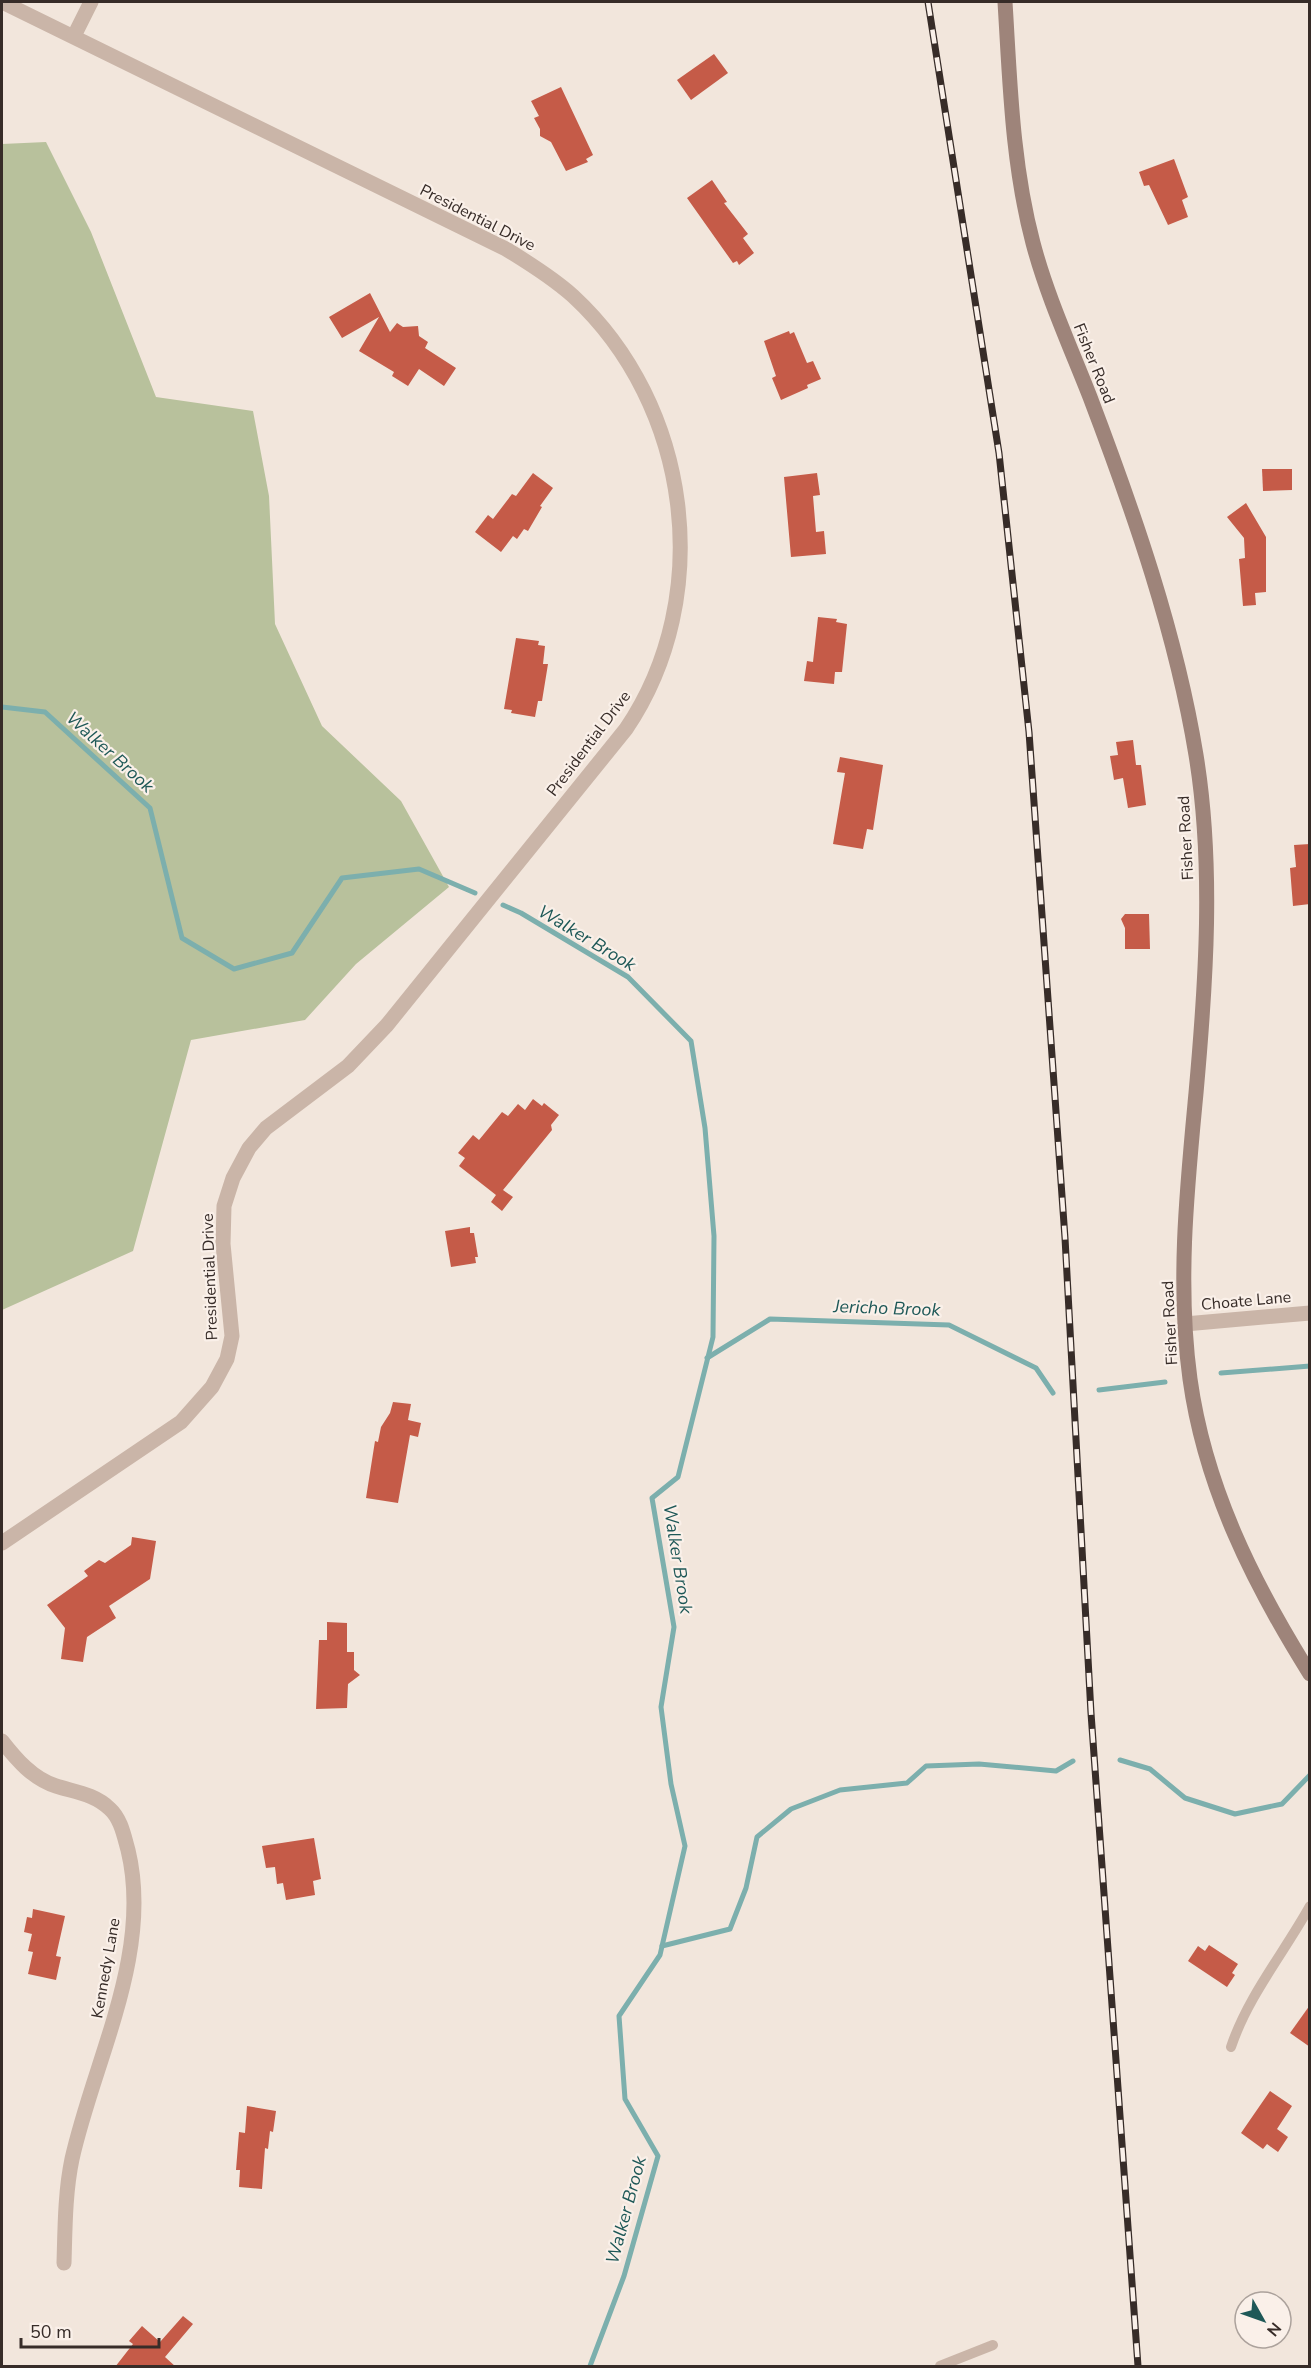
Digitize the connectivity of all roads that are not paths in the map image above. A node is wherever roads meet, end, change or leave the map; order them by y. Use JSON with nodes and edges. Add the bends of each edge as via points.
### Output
{"nodes":[{"id":1,"x":2,"y":2,"type":"edge"},
{"id":2,"x":91,"y":2,"type":"edge"},
{"id":3,"x":1005,"y":2,"type":"edge"},
{"id":4,"x":74,"y":36,"type":"junction"},
{"id":5,"x":1310,"y":1313,"type":"edge"},
{"id":6,"x":1185,"y":1323,"type":"junction"},
{"id":7,"x":2,"y":1543,"type":"edge"},
{"id":8,"x":1310,"y":1674,"type":"edge"},
{"id":9,"x":2,"y":1741,"type":"edge"},
{"id":10,"x":1310,"y":1906,"type":"edge"},
{"id":11,"x":1231,"y":2047,"type":"dead end"},
{"id":12,"x":64,"y":2263,"type":"dead end"},
{"id":13,"x":993,"y":2345,"type":"dead end"},
{"id":14,"x":940,"y":2367,"type":"edge"}],
"edges":[{"from":1,"to":4,"type":"street","name":"Presidential Drive"},
{"from":2,"to":4,"type":"street"},
{"from":3,"to":6,"type":"street","name":"Fisher Road","via":[[1018,171],[1032,240],[1126,496],[1177,661],[1196,756],[1204,823],[1206,909],[1199,1059],[1185,1216]]},
{"from":4,"to":7,"type":"street","name":"Presidential Drive","via":[[506,249],[573,296],[622,354],[659,423],[674,472],[681,567],[662,659],[642,705],[626,729],[387,1025],[348,1066],[266,1128],[249,1148],[224,1206],[223,1244],[232,1336],[227,1359],[212,1387],[181,1422]]},
{"from":5,"to":6,"type":"street","name":"Choate Lane"},
{"from":6,"to":8,"type":"street","name":"Fisher Road","via":[[1190,1380],[1220,1500],[1246,1562]]},
{"from":9,"to":12,"type":"street","name":"Kennedy Lane","via":[[34,1776],[54,1786],[87,1794],[110,1809],[123,1830],[132,1869],[134,1910],[128,1953],[114,2023],[71,2162]]},
{"from":10,"to":11,"type":"lane","via":[[1255,1994]]},
{"from":13,"to":14,"type":"lane"}]}
